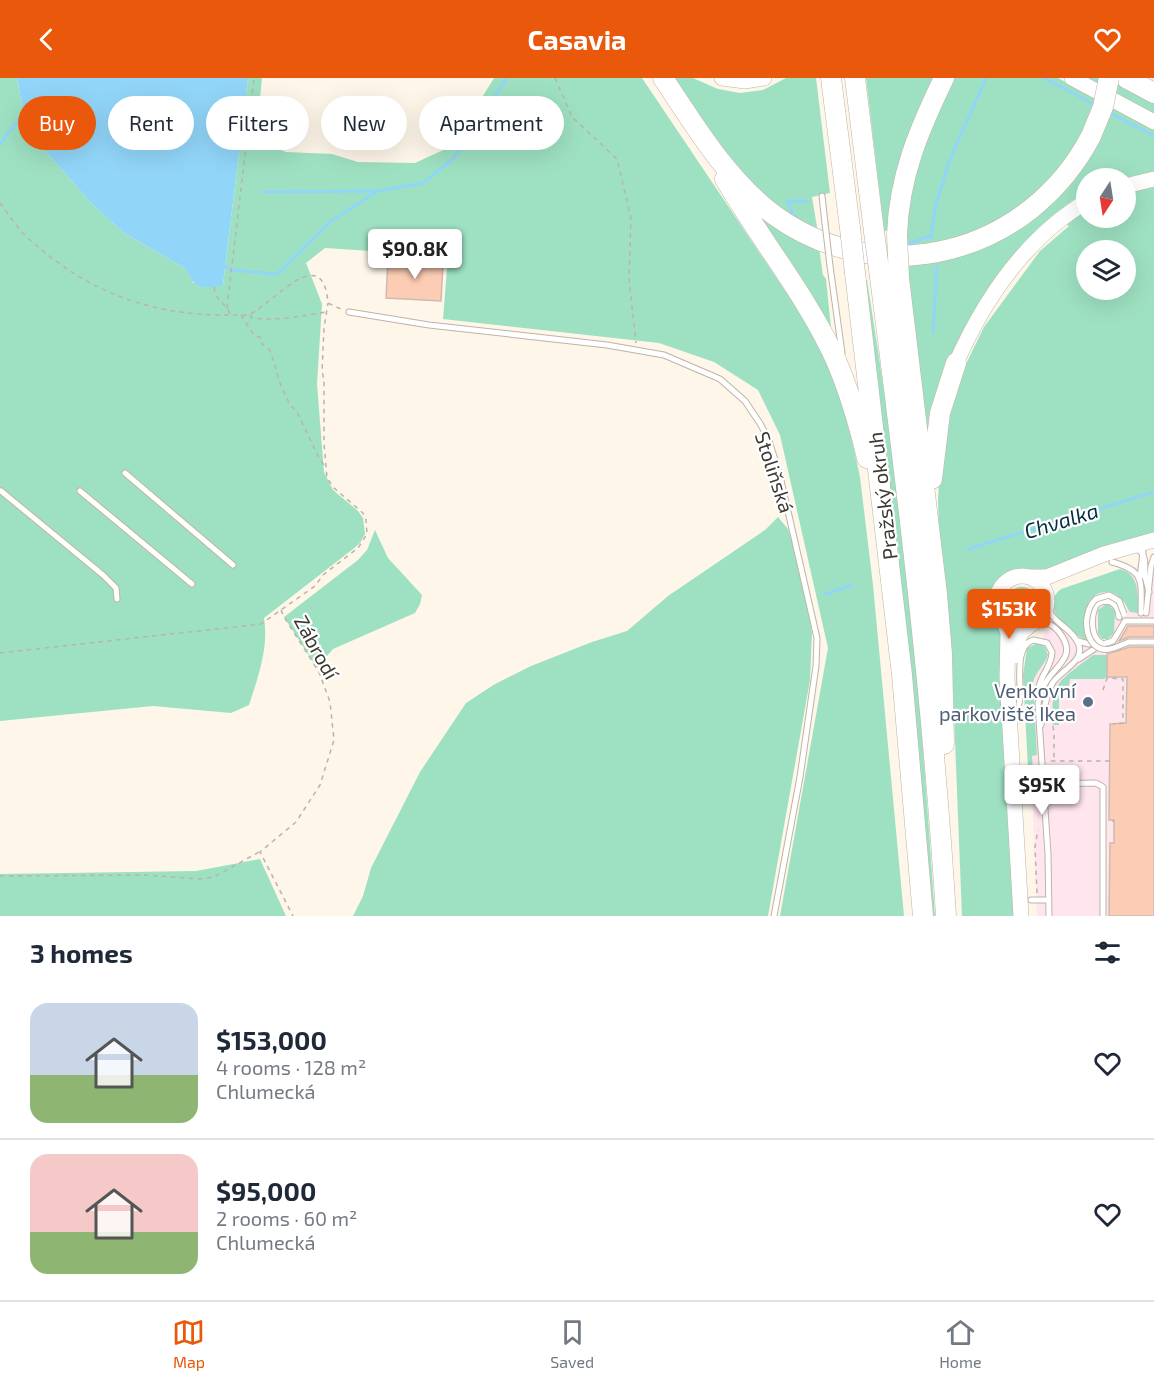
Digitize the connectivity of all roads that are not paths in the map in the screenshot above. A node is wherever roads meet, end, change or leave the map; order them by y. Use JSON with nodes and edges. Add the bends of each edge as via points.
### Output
{"nodes":[{"id":1,"x":663,"y":78,"type":"edge"},
{"id":2,"x":722,"y":78,"type":"edge"},
{"id":3,"x":764,"y":78,"type":"edge"},
{"id":4,"x":831,"y":78,"type":"edge"},
{"id":5,"x":855,"y":78,"type":"edge"},
{"id":6,"x":944,"y":78,"type":"edge"},
{"id":7,"x":1072,"y":78,"type":"edge"},
{"id":8,"x":1110,"y":78,"type":"edge"},
{"id":9,"x":1126,"y":78,"type":"edge"},
{"id":10,"x":1154,"y":93,"type":"edge"},
{"id":11,"x":680,"y":104,"type":"junction"},
{"id":12,"x":1154,"y":122,"type":"edge"},
{"id":13,"x":1154,"y":179,"type":"edge"},
{"id":14,"x":1136,"y":183,"type":"edge"},
{"id":15,"x":822,"y":196,"type":"dead end"},
{"id":16,"x":1076,"y":210,"type":"edge"},
{"id":17,"x":889,"y":277,"type":"junction"},
{"id":18,"x":349,"y":312,"type":"road end"},
{"id":19,"x":956,"y":363,"type":"joint"},
{"id":20,"x":850,"y":400,"type":"junction"},
{"id":21,"x":125,"y":473,"type":"dead end"},
{"id":22,"x":1,"y":490,"type":"edge"},
{"id":23,"x":80,"y":491,"type":"dead end"},
{"id":24,"x":929,"y":520,"type":"junction"},
{"id":25,"x":885,"y":528,"type":"junction"},
{"id":26,"x":1154,"y":540,"type":"edge"},
{"id":27,"x":1125,"y":547,"type":"junction"},
{"id":28,"x":1150,"y":553,"type":"edge"},
{"id":29,"x":1112,"y":562,"type":"junction"},
{"id":30,"x":233,"y":565,"type":"dead end"},
{"id":31,"x":192,"y":584,"type":"dead end"},
{"id":32,"x":1140,"y":584,"type":"junction"},
{"id":33,"x":1042,"y":591,"type":"junction"},
{"id":34,"x":1149,"y":593,"type":"junction"},
{"id":35,"x":1141,"y":595,"type":"junction"},
{"id":36,"x":1026,"y":598,"type":"dead end"},
{"id":37,"x":117,"y":599,"type":"dead end"},
{"id":38,"x":1154,"y":603,"type":"edge"},
{"id":39,"x":1147,"y":605,"type":"junction"},
{"id":40,"x":1153,"y":610,"type":"edge"},
{"id":41,"x":1002,"y":616,"type":"junction"},
{"id":42,"x":1121,"y":616,"type":"dead end"},
{"id":43,"x":1154,"y":621,"type":"edge"},
{"id":44,"x":1032,"y":624,"type":"junction"},
{"id":45,"x":1078,"y":642,"type":"junction"},
{"id":46,"x":1154,"y":642,"type":"edge"},
{"id":47,"x":1089,"y":644,"type":"dead end"},
{"id":48,"x":1114,"y":644,"type":"junction"},
{"id":49,"x":1066,"y":649,"type":"junction"},
{"id":50,"x":1094,"y":649,"type":"dead end"},
{"id":51,"x":1081,"y":655,"type":"junction"},
{"id":52,"x":1019,"y":704,"type":"junction"},
{"id":53,"x":1038,"y":705,"type":"junction"},
{"id":54,"x":1040,"y":727,"type":"junction"},
{"id":55,"x":1044,"y":784,"type":"junction"},
{"id":56,"x":940,"y":834,"type":"junction"},
{"id":57,"x":1034,"y":900,"type":"junction"},
{"id":58,"x":1049,"y":900,"type":"junction"},
{"id":59,"x":774,"y":916,"type":"edge"},
{"id":60,"x":923,"y":916,"type":"edge"},
{"id":61,"x":946,"y":916,"type":"edge"},
{"id":62,"x":1021,"y":916,"type":"edge"},
{"id":63,"x":1031,"y":916,"type":"edge"},
{"id":64,"x":1049,"y":916,"type":"edge"},
{"id":65,"x":1103,"y":916,"type":"edge"}],
"edges":[{"from":1,"to":11,"type":"highway"},
{"from":2,"to":3,"type":"main road"},
{"from":4,"to":25,"type":"highway","name":"Pražský okruh","bridge":true},
{"from":5,"to":17,"type":"highway","name":"Pražský okruh","bridge":true,"via":[[874,232]]},
{"from":6,"to":17,"type":"highway","bridge":true,"via":[[907,166]]},
{"from":7,"to":12,"type":"main road"},
{"from":8,"to":11,"type":"highway","bridge":true,"via":[[1091,136],[1074,165],[1034,208],[1007,227],[972,243],[909,256],[862,253],[796,229],[754,198]]},
{"from":9,"to":10,"type":"highway"},
{"from":11,"to":20,"type":"highway","via":[[806,305],[834,356]]},
{"from":13,"to":14,"type":"main road"},
{"from":15,"to":20,"type":"lane","bridge":true},
{"from":16,"to":19,"type":"main road","via":[[1044,234],[1018,262],[983,311]]},
{"from":17,"to":24,"type":"highway"},
{"from":17,"to":56,"type":"highway","name":"Pražský okruh"},
{"from":18,"to":59,"type":"lane","name":"Stoliňská","via":[[664,355],[720,379],[745,401],[769,441],[779,472],[817,638],[800,777]]},
{"from":19,"to":24,"type":"highway","via":[[940,413]]},
{"from":20,"to":25,"type":"highway"},
{"from":21,"to":30,"type":"lane"},
{"from":22,"to":37,"type":"lane","via":[[103,575],[116,588]]},
{"from":23,"to":31,"type":"lane"},
{"from":24,"to":56,"type":"highway","via":[[942,654]]},
{"from":25,"to":60,"type":"highway","name":"Pražský okruh"},
{"from":26,"to":27,"type":"main road"},
{"from":26,"to":28,"type":"lane"},
{"from":27,"to":28,"type":"lane"},
{"from":27,"to":33,"type":"main road","via":[[1047,577]]},
{"from":28,"to":29,"type":"main road"},
{"from":28,"to":32,"type":"lane","via":[[1140,563]]},
{"from":28,"to":34,"type":"lane"},
{"from":28,"to":34,"type":"lane"},
{"from":29,"to":32,"type":"lane","via":[[1131,568]]},
{"from":29,"to":33,"type":"main road"},
{"from":32,"to":35,"type":"lane"},
{"from":33,"to":36,"type":"lane"},
{"from":33,"to":41,"type":"main road","via":[[1017,576],[1010,579],[1002,585],[997,601]]},
{"from":33,"to":44,"type":"main road","via":[[1042,616]]},
{"from":33,"to":45,"type":"lane","via":[[1054,618]]},
{"from":34,"to":38,"type":"lane"},
{"from":34,"to":39,"type":"lane"},
{"from":35,"to":39,"type":"lane"},
{"from":35,"to":39,"type":"lane","via":[[1143,614]]},
{"from":39,"to":40,"type":"lane"},
{"from":41,"to":44,"type":"main road","via":[[1014,624]]},
{"from":41,"to":62,"type":"main road","via":[[1008,633],[1007,678]]},
{"from":42,"to":48,"type":"lane","bridge":true,"via":[[1119,601],[1109,596],[1095,599],[1088,610],[1091,642],[1103,650]]},
{"from":43,"to":48,"type":"lane","via":[[1125,621]]},
{"from":44,"to":49,"type":"lane","via":[[1044,622],[1055,627]]},
{"from":44,"to":52,"type":"main road","via":[[1020,634],[1016,648]]},
{"from":45,"to":47,"type":"lane"},
{"from":45,"to":51,"type":"lane"},
{"from":46,"to":48,"type":"lane"},
{"from":49,"to":51,"type":"lane"},
{"from":49,"to":53,"type":"lane","via":[[1064,661],[1045,682]]},
{"from":50,"to":51,"type":"lane"},
{"from":51,"to":54,"type":"lane","via":[[1052,684]]},
{"from":52,"to":53,"type":"lane","via":[[1022,650],[1034,640],[1047,643],[1052,652],[1040,681]]},
{"from":52,"to":57,"type":"main road"},
{"from":53,"to":54,"type":"lane"},
{"from":54,"to":55,"type":"lane"},
{"from":55,"to":58,"type":"lane"},
{"from":55,"to":65,"type":"lane","via":[[1096,783],[1103,787]]},
{"from":56,"to":61,"type":"highway","name":"Pražský okruh"},
{"from":57,"to":58,"type":"lane"},
{"from":57,"to":63,"type":"main road"},
{"from":58,"to":64,"type":"lane"}]}
